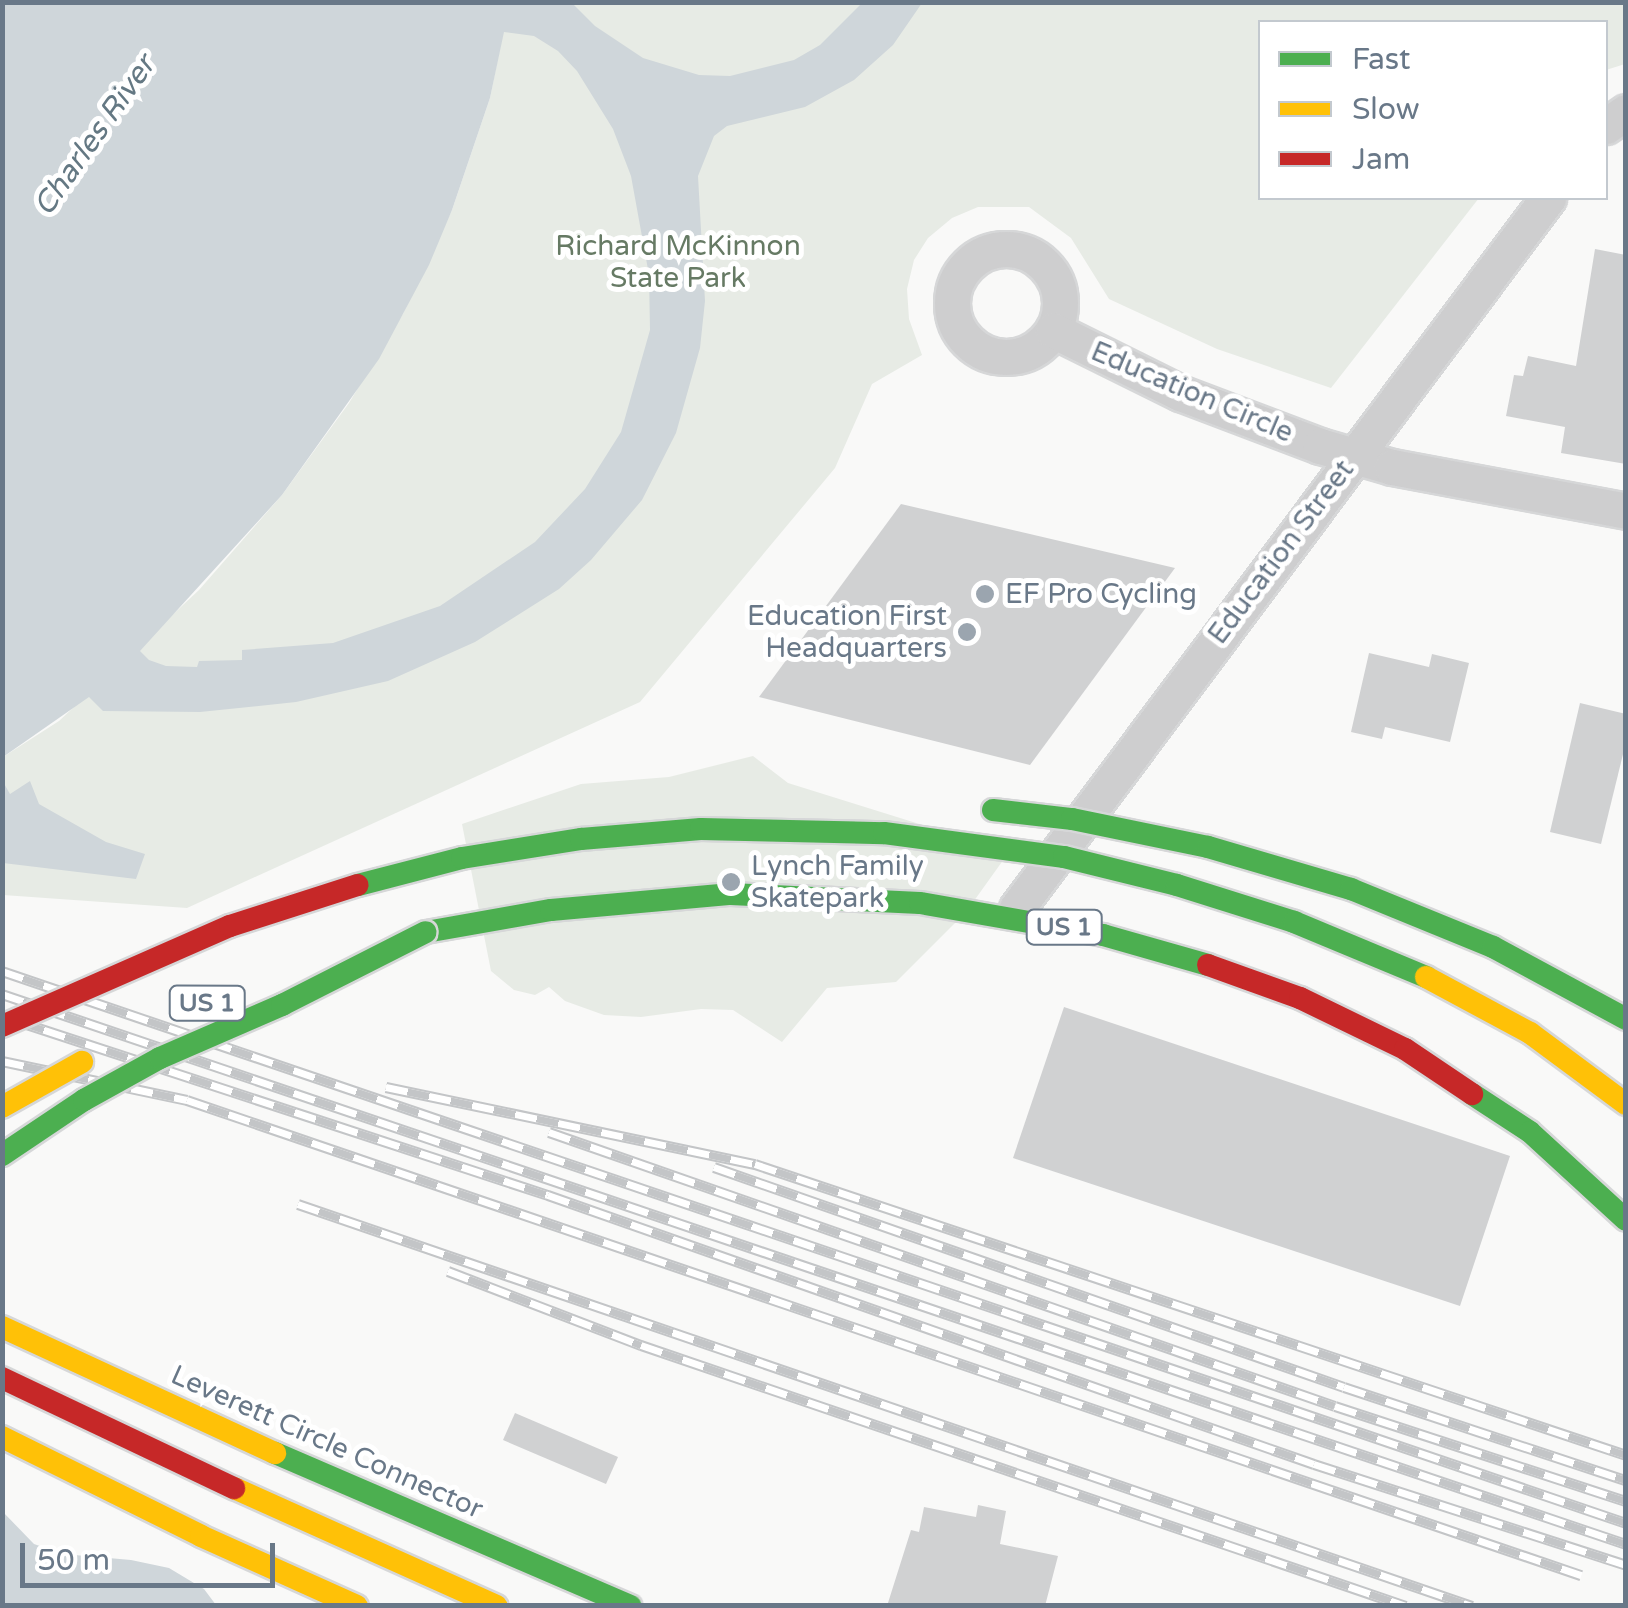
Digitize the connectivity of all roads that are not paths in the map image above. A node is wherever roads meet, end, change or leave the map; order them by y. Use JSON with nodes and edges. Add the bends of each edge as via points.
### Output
{"nodes":[{"id":1,"x":1546,"y":200,"type":"edge"},
{"id":2,"x":1053,"y":330,"type":"dead end"},
{"id":3,"x":1353,"y":456,"type":"junction"},
{"id":4,"x":1626,"y":511,"type":"edge"},
{"id":5,"x":778,"y":807,"type":"dead end"},
{"id":6,"x":966,"y":808,"type":"dead end"},
{"id":7,"x":462,"y":858,"type":"junction"},
{"id":8,"x":1017,"y":908,"type":"dead end"},
{"id":9,"x":426,"y":932,"type":"junction"},
{"id":10,"x":297,"y":970,"type":"dead end"},
{"id":11,"x":1626,"y":1019,"type":"edge"},
{"id":12,"x":2,"y":1026,"type":"edge"},
{"id":13,"x":96,"y":1054,"type":"dead end"},
{"id":14,"x":1626,"y":1104,"type":"edge"},
{"id":15,"x":2,"y":1107,"type":"edge"},
{"id":16,"x":2,"y":1155,"type":"edge"},
{"id":17,"x":1626,"y":1220,"type":"edge"},
{"id":18,"x":2,"y":1327,"type":"edge"},
{"id":19,"x":2,"y":1378,"type":"edge"},
{"id":20,"x":2,"y":1437,"type":"edge"},
{"id":21,"x":357,"y":1606,"type":"edge"},
{"id":22,"x":497,"y":1606,"type":"edge"},
{"id":23,"x":630,"y":1606,"type":"edge"}],
"edges":[{"from":1,"to":3,"type":"street","name":"Education Street"},
{"from":2,"to":3,"type":"street","name":"Education Circle","via":[[1180,393]]},
{"from":3,"to":4,"type":"street","name":"Education Circle"},
{"from":3,"to":8,"type":"street","name":"Education Street"},
{"from":5,"to":7,"type":"highway","bridge":true,"via":[[634,822]]},
{"from":6,"to":11,"type":"highway","bridge":true,"via":[[1144,833],[1317,878],[1493,947]]},
{"from":7,"to":12,"type":"highway","number":"US 1","bridge":true,"via":[[230,926]]},
{"from":7,"to":14,"type":"highway","number":"US 1","bridge":true,"via":[[596,838],[741,828],[884,832],[1064,857],[1237,903],[1398,964],[1530,1034]]},
{"from":9,"to":10,"type":"highway","number":"US 1","bridge":true},
{"from":9,"to":16,"type":"highway","bridge":true,"via":[[130,1074]]},
{"from":9,"to":17,"type":"highway","number":"US 1","via":[[551,910],[732,894],[920,902],[1102,935],[1244,978],[1394,1043],[1530,1132]]},
{"from":13,"to":15,"type":"highway","bridge":true},
{"from":18,"to":23,"type":"highway","name":"Leverett Circle Connector","via":[[382,1503]]},
{"from":19,"to":22,"type":"highway"},
{"from":20,"to":21,"type":"highway"}]}
